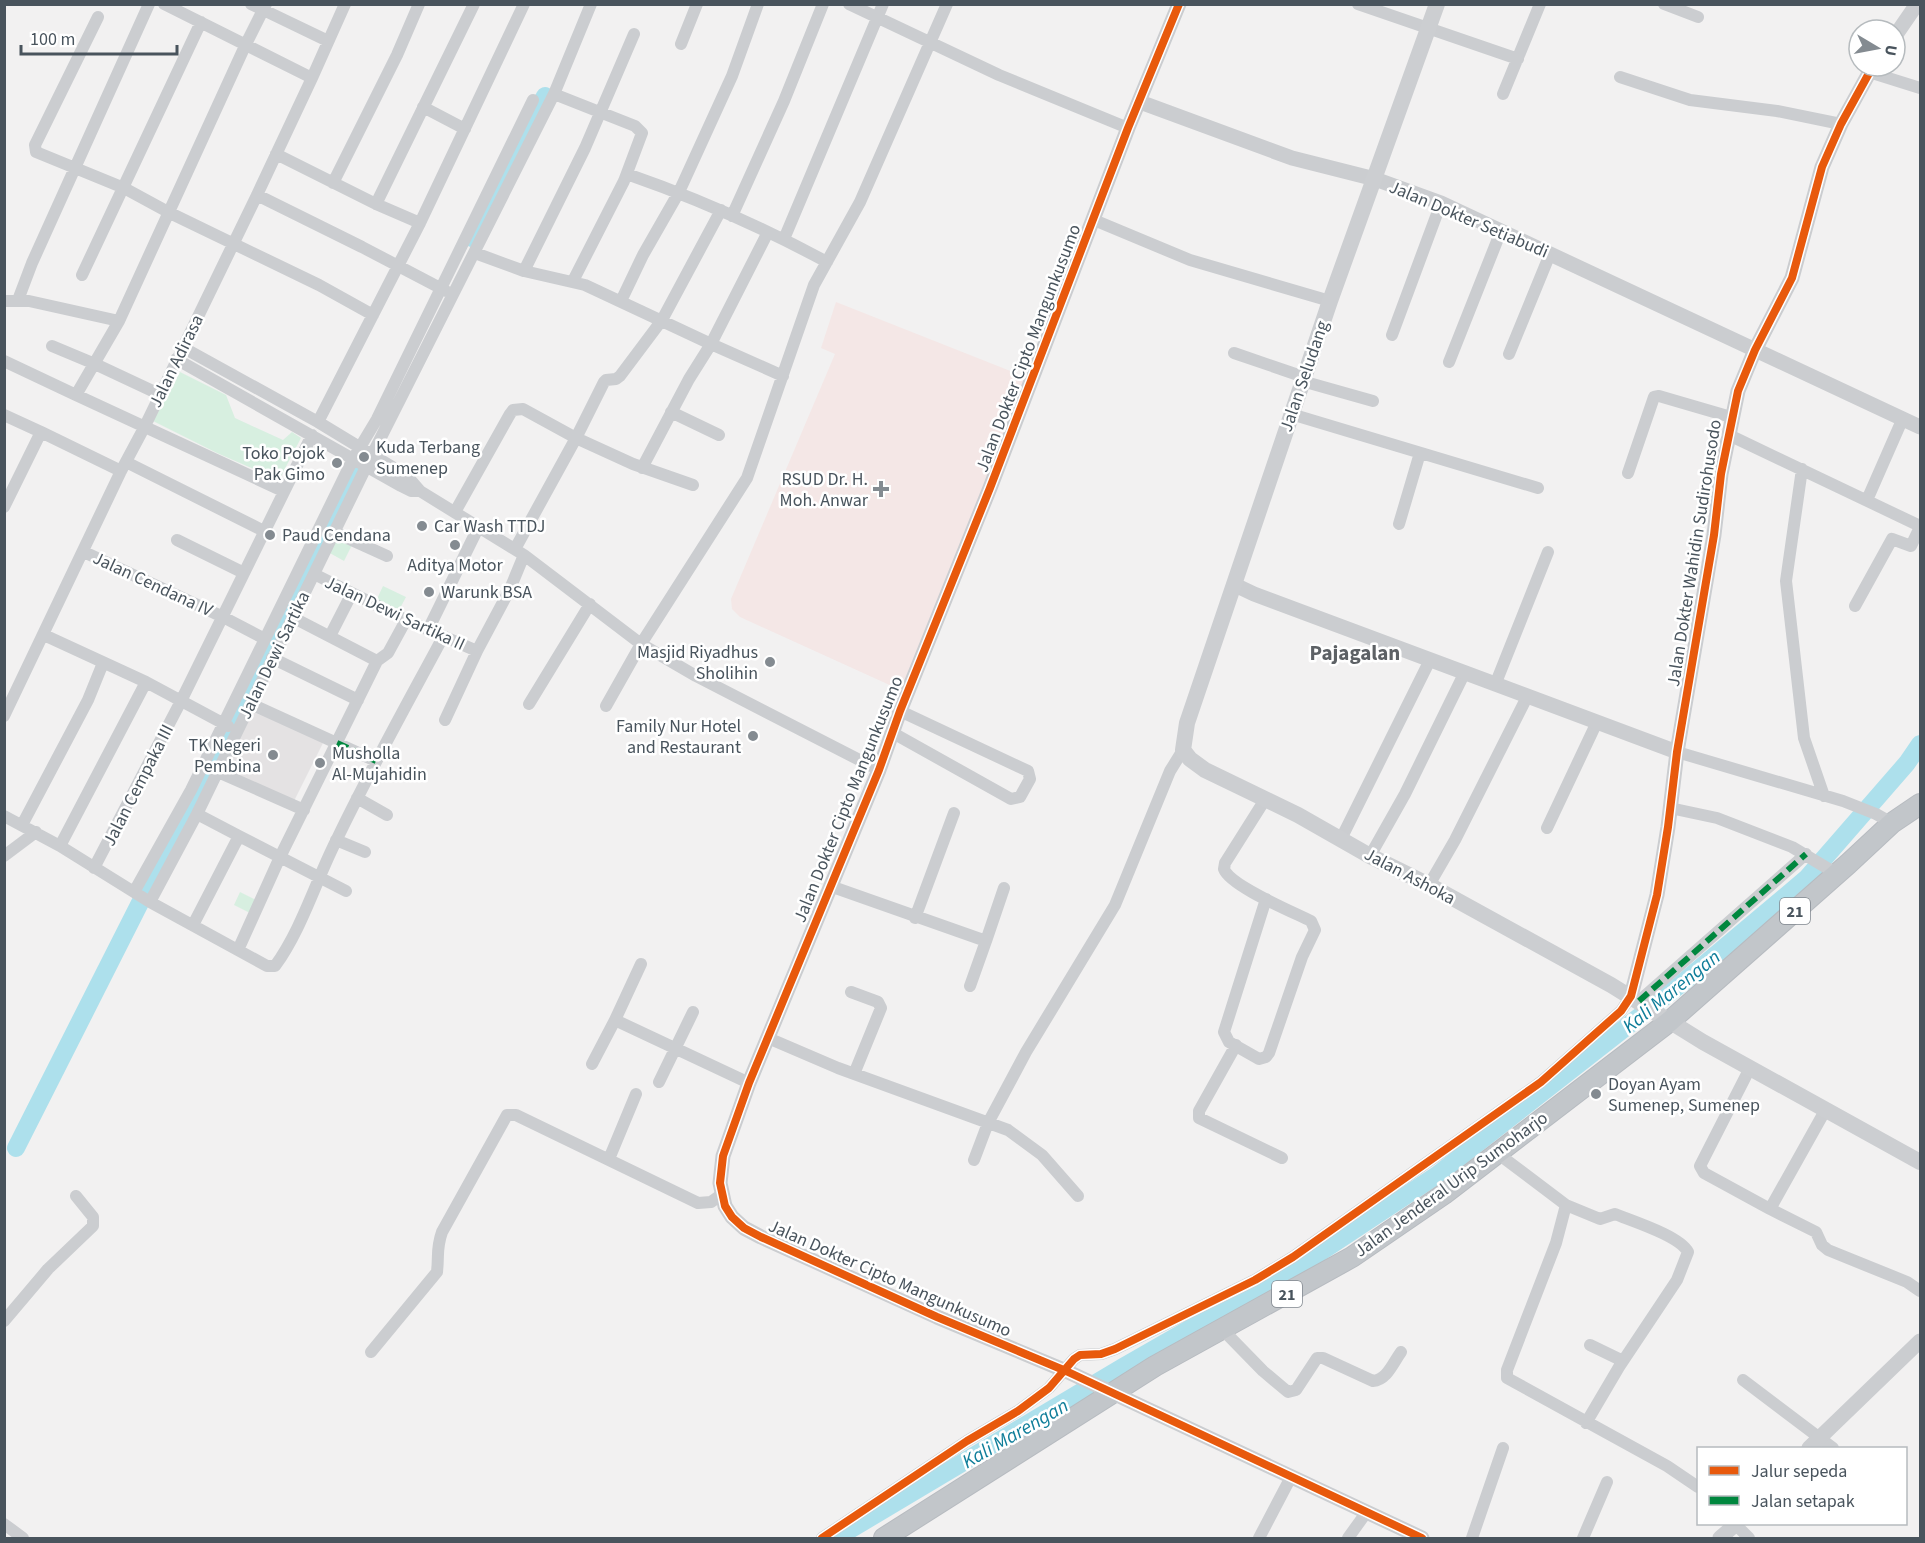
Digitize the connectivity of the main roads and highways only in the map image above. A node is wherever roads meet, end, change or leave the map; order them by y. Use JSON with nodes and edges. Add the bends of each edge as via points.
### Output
{"nodes":[{"id":1,"x":1437,"y":4,"type":"edge"},
{"id":2,"x":1183,"y":750,"type":"joint"},
{"id":3,"x":1920,"y":804,"type":"edge"},
{"id":4,"x":1665,"y":1017,"type":"junction"},
{"id":5,"x":1918,"y":1156,"type":"edge"},
{"id":6,"x":885,"y":1538,"type":"edge"}],
"edges":[{"from":1,"to":2,"type":"main road","name":"Jalan Seludang","via":[[1291,414],[1187,723]]},
{"from":2,"to":4,"type":"main road","name":"Jalan Ashoka","via":[[1206,770],[1429,885]]},
{"from":3,"to":4,"type":"highway","number":"21","via":[[1884,819]]},
{"from":4,"to":5,"type":"main road","via":[[1826,1110]]},
{"from":4,"to":6,"type":"highway","name":"Jalan Jenderal Urip Sumoharjo","number":"21","via":[[1444,1194],[1352,1257],[1105,1390]]}]}
